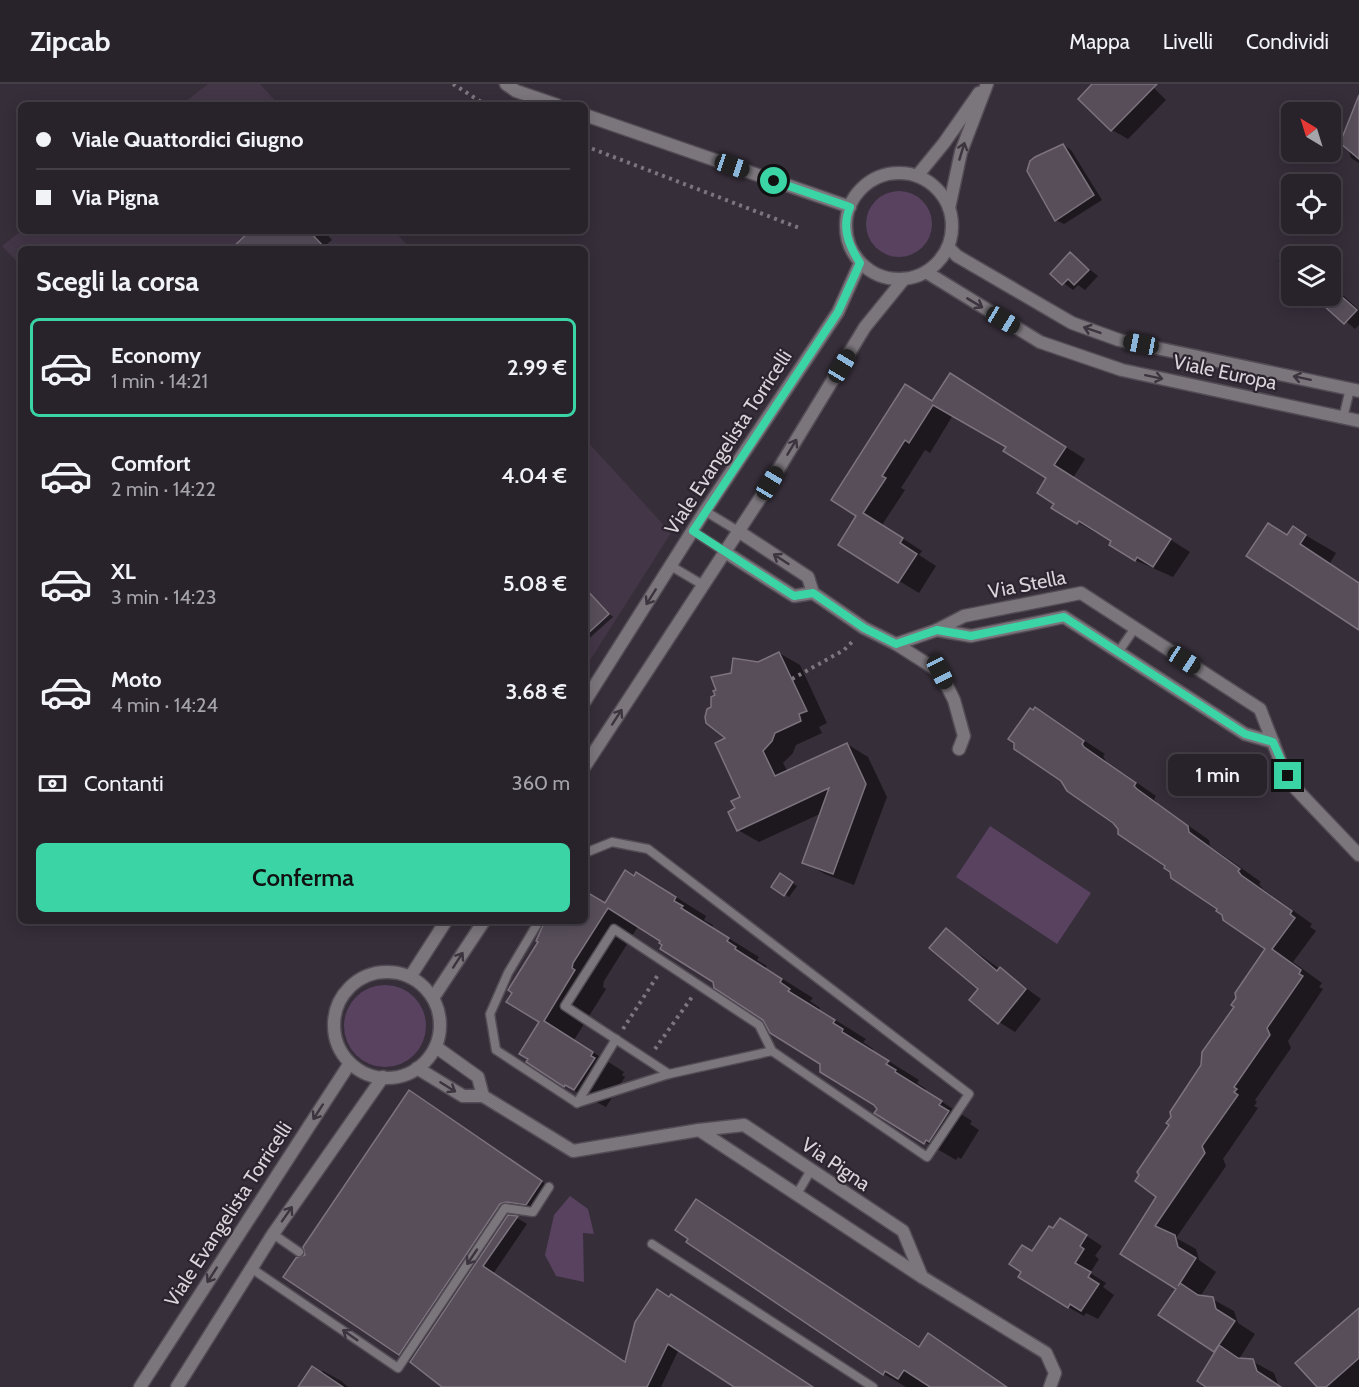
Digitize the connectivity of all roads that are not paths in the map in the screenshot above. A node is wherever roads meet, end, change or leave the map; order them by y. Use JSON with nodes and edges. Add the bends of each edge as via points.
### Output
{"nodes":[{"id":1,"x":506,"y":84,"type":"edge"},
{"id":2,"x":986,"y":84,"type":"edge"},
{"id":3,"x":548,"y":102,"type":"edge"},
{"id":4,"x":588,"y":116,"type":"edge"},
{"id":5,"x":916,"y":176,"type":"junction"},
{"id":6,"x":850,"y":207,"type":"junction"},
{"id":7,"x":949,"y":208,"type":"junction"},
{"id":8,"x":948,"y":247,"type":"junction"},
{"id":9,"x":860,"y":263,"type":"junction"},
{"id":10,"x":926,"y":272,"type":"junction"},
{"id":11,"x":904,"y":279,"type":"junction"},
{"id":12,"x":1355,"y":390,"type":"edge"},
{"id":13,"x":1343,"y":418,"type":"junction"},
{"id":14,"x":1359,"y":422,"type":"edge"},
{"id":15,"x":705,"y":511,"type":"junction"},
{"id":16,"x":693,"y":531,"type":"junction"},
{"id":17,"x":738,"y":531,"type":"junction"},
{"id":18,"x":725,"y":552,"type":"junction"},
{"id":19,"x":671,"y":566,"type":"junction"},
{"id":20,"x":702,"y":585,"type":"junction"},
{"id":21,"x":813,"y":593,"type":"junction"},
{"id":22,"x":1135,"y":628,"type":"junction"},
{"id":23,"x":937,"y":630,"type":"junction"},
{"id":24,"x":896,"y":644,"type":"junction"},
{"id":25,"x":1119,"y":651,"type":"junction"},
{"id":26,"x":588,"y":696,"type":"edge"},
{"id":27,"x":1273,"y":742,"type":"junction"},
{"id":28,"x":959,"y":749,"type":"dead end"},
{"id":29,"x":588,"y":761,"type":"edge"},
{"id":30,"x":588,"y":852,"type":"edge"},
{"id":31,"x":1359,"y":855,"type":"edge"},
{"id":32,"x":444,"y":924,"type":"edge"},
{"id":33,"x":482,"y":924,"type":"edge"},
{"id":34,"x":537,"y":924,"type":"edge"},
{"id":35,"x":410,"y":977,"type":"junction"},
{"id":36,"x":433,"y":998,"type":"junction"},
{"id":37,"x":616,"y":1039,"type":"junction"},
{"id":38,"x":436,"y":1047,"type":"junction"},
{"id":39,"x":772,"y":1051,"type":"junction"},
{"id":40,"x":350,"y":1063,"type":"junction"},
{"id":41,"x":417,"y":1068,"type":"junction"},
{"id":42,"x":669,"y":1074,"type":"junction"},
{"id":43,"x":383,"y":1077,"type":"junction"},
{"id":44,"x":483,"y":1096,"type":"junction"},
{"id":45,"x":577,"y":1103,"type":"junction"},
{"id":46,"x":699,"y":1130,"type":"junction"},
{"id":47,"x":811,"y":1170,"type":"junction"},
{"id":48,"x":549,"y":1188,"type":"dead end"},
{"id":49,"x":797,"y":1194,"type":"junction"},
{"id":50,"x":273,"y":1233,"type":"junction"},
{"id":51,"x":652,"y":1244,"type":"dead end"},
{"id":52,"x":299,"y":1252,"type":"dead end"},
{"id":53,"x":251,"y":1268,"type":"junction"},
{"id":54,"x":922,"y":1277,"type":"junction"},
{"id":55,"x":140,"y":1387,"type":"edge"},
{"id":56,"x":177,"y":1387,"type":"edge"},
{"id":57,"x":873,"y":1387,"type":"edge"},
{"id":58,"x":1050,"y":1387,"type":"edge"}],
"edges":[{"from":1,"to":3,"type":"street"},
{"from":2,"to":5,"type":"street"},
{"from":7,"to":2,"type":"street","one_way":true,"via":[[961,152]]},
{"from":4,"to":6,"type":"street"},
{"from":5,"to":6,"type":"street","via":[[882,176],[866,184]]},
{"from":5,"to":7,"type":"street","via":[[942,194]]},
{"from":6,"to":9,"type":"street","via":[[846,231],[850,249]]},
{"from":7,"to":8,"type":"street","via":[[952,234]]},
{"from":8,"to":10,"type":"street"},
{"from":12,"to":8,"type":"street","name":"Viale Europa","one_way":true,"via":[[1119,340],[1063,318]]},
{"from":9,"to":11,"type":"street","via":[[873,273]]},
{"from":9,"to":15,"type":"street","name":"Viale Evangelista Torricelli","via":[[838,312]]},
{"from":10,"to":11,"type":"street"},
{"from":10,"to":13,"type":"street","name":"Viale Europa","one_way":true,"via":[[1040,342],[1122,370]]},
{"from":17,"to":11,"type":"street","one_way":true,"via":[[865,327]]},
{"from":12,"to":13,"type":"lane"},
{"from":13,"to":14,"type":"street","name":"Viale Europa"},
{"from":15,"to":16,"type":"street","name":"Viale Evangelista Torricelli"},
{"from":15,"to":17,"type":"lane"},
{"from":16,"to":18,"type":"lane"},
{"from":16,"to":19,"type":"street","name":"Viale Evangelista Torricelli"},
{"from":17,"to":18,"type":"street"},
{"from":21,"to":17,"type":"street","one_way":true,"via":[[808,577]]},
{"from":18,"to":20,"type":"street"},
{"from":18,"to":21,"type":"street","via":[[794,596]]},
{"from":19,"to":20,"type":"lane"},
{"from":19,"to":26,"type":"street","name":"Viale Evangelista Torricelli","one_way":true},
{"from":29,"to":20,"type":"street","one_way":true},
{"from":21,"to":24,"type":"street","via":[[864,628]]},
{"from":22,"to":23,"type":"street","name":"Via Stella","via":[[1081,593],[964,616]]},
{"from":22,"to":25,"type":"lane"},
{"from":22,"to":27,"type":"street","name":"Via Stella","via":[[1260,709]]},
{"from":23,"to":24,"type":"street","name":"Via Stella"},
{"from":23,"to":25,"type":"street","name":"Via Stella","via":[[971,636],[1064,617]]},
{"from":24,"to":28,"type":"street","via":[[940,672],[954,700],[964,736]]},
{"from":25,"to":27,"type":"street","name":"Via Stella","via":[[1245,734]]},
{"from":27,"to":31,"type":"street","via":[[1296,789]]},
{"from":30,"to":39,"type":"lane","via":[[612,842],[648,849],[969,1094],[927,1157]]},
{"from":32,"to":35,"type":"street"},
{"from":36,"to":33,"type":"street","one_way":true},
{"from":34,"to":45,"type":"lane","via":[[508,973],[490,1014],[496,1050]]},
{"from":35,"to":36,"type":"street"},
{"from":35,"to":40,"type":"street","via":[[393,972],[374,973],[343,994],[335,1011],[334,1030],[339,1048]]},
{"from":36,"to":38,"type":"street","via":[[440,1033]]},
{"from":37,"to":39,"type":"lane","via":[[565,1006],[614,928],[759,1025]]},
{"from":37,"to":42,"type":"lane"},
{"from":37,"to":45,"type":"lane"},
{"from":38,"to":41,"type":"street"},
{"from":38,"to":44,"type":"street","via":[[478,1077]]},
{"from":39,"to":42,"type":"lane"},
{"from":40,"to":43,"type":"street"},
{"from":40,"to":55,"type":"street","name":"Viale Evangelista Torricelli","one_way":true},
{"from":41,"to":43,"type":"street","via":[[401,1076]]},
{"from":41,"to":44,"type":"street","name":"Via Pigna","one_way":true,"via":[[463,1096]]},
{"from":42,"to":45,"type":"lane"},
{"from":50,"to":43,"type":"street","one_way":true},
{"from":44,"to":46,"type":"street","name":"Via Pigna","via":[[573,1150]]},
{"from":46,"to":47,"type":"street","name":"Via Pigna","via":[[744,1125]]},
{"from":46,"to":49,"type":"street"},
{"from":47,"to":49,"type":"lane"},
{"from":47,"to":54,"type":"street","name":"Via Pigna","via":[[903,1232]]},
{"from":48,"to":53,"type":"lane","one_way":true,"via":[[533,1212],[505,1208],[398,1368]]},
{"from":49,"to":54,"type":"street"},
{"from":50,"to":52,"type":"lane"},
{"from":50,"to":53,"type":"street"},
{"from":51,"to":57,"type":"lane"},
{"from":53,"to":56,"type":"street"},
{"from":54,"to":58,"type":"street","via":[[1046,1353],[1055,1373]]}]}
